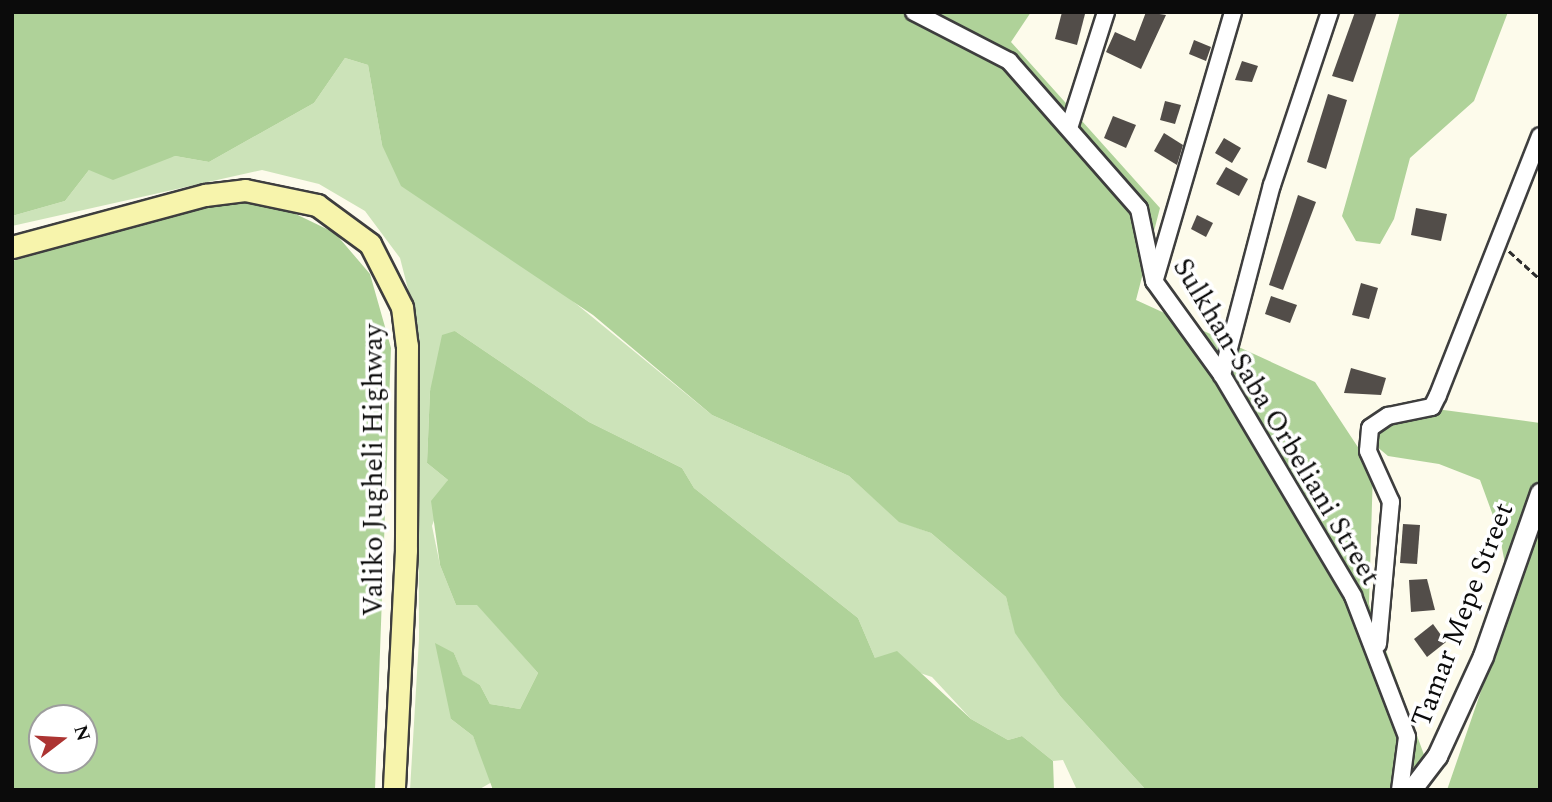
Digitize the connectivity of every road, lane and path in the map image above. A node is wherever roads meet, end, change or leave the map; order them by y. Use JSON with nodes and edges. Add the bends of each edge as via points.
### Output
{"nodes":[{"id":1,"x":914,"y":12,"type":"edge"},
{"id":2,"x":1106,"y":12,"type":"edge"},
{"id":3,"x":1234,"y":12,"type":"edge"},
{"id":4,"x":1330,"y":12,"type":"edge"},
{"id":5,"x":1070,"y":125,"type":"junction"},
{"id":6,"x":1540,"y":136,"type":"edge"},
{"id":7,"x":1498,"y":242,"type":"junction"},
{"id":8,"x":12,"y":247,"type":"edge"},
{"id":9,"x":1540,"y":279,"type":"edge"},
{"id":10,"x":1154,"y":281,"type":"junction"},
{"id":11,"x":1222,"y":375,"type":"junction"},
{"id":12,"x":1540,"y":493,"type":"edge"},
{"id":13,"x":1380,"y":661,"type":"junction"},
{"id":14,"x":394,"y":790,"type":"edge"},
{"id":15,"x":1400,"y":790,"type":"edge"},
{"id":16,"x":1411,"y":790,"type":"edge"}],
"edges":[{"from":1,"to":5,"type":"street","name":"Sulkhan-Saba Orbeliani Street","via":[[1009,61]]},
{"from":2,"to":5,"type":"street"},
{"from":3,"to":10,"type":"street"},
{"from":4,"to":11,"type":"street","via":[[1272,185]]},
{"from":5,"to":10,"type":"street","name":"Sulkhan-Saba Orbeliani Street","via":[[1139,209]]},
{"from":6,"to":7,"type":"street"},
{"from":7,"to":9,"type":"path"},
{"from":7,"to":13,"type":"street","via":[[1432,407],[1388,416],[1370,428],[1368,451],[1391,502],[1376,625]]},
{"from":8,"to":14,"type":"main road","name":"Valiko Jugheli Highway","via":[[205,195],[246,190],[317,205],[370,244],[402,307],[407,345],[406,550]]},
{"from":10,"to":11,"type":"street","name":"Sulkhan-Saba Orbeliani Street"},
{"from":11,"to":13,"type":"street","name":"Sulkhan-Saba Orbeliani Street","via":[[1353,596]]},
{"from":12,"to":16,"type":"street","name":"Tamar Mepe Street","via":[[1483,656],[1437,756]]},
{"from":13,"to":15,"type":"street","name":"Sulkhan-Saba Orbeliani Street","via":[[1408,737]]}]}
